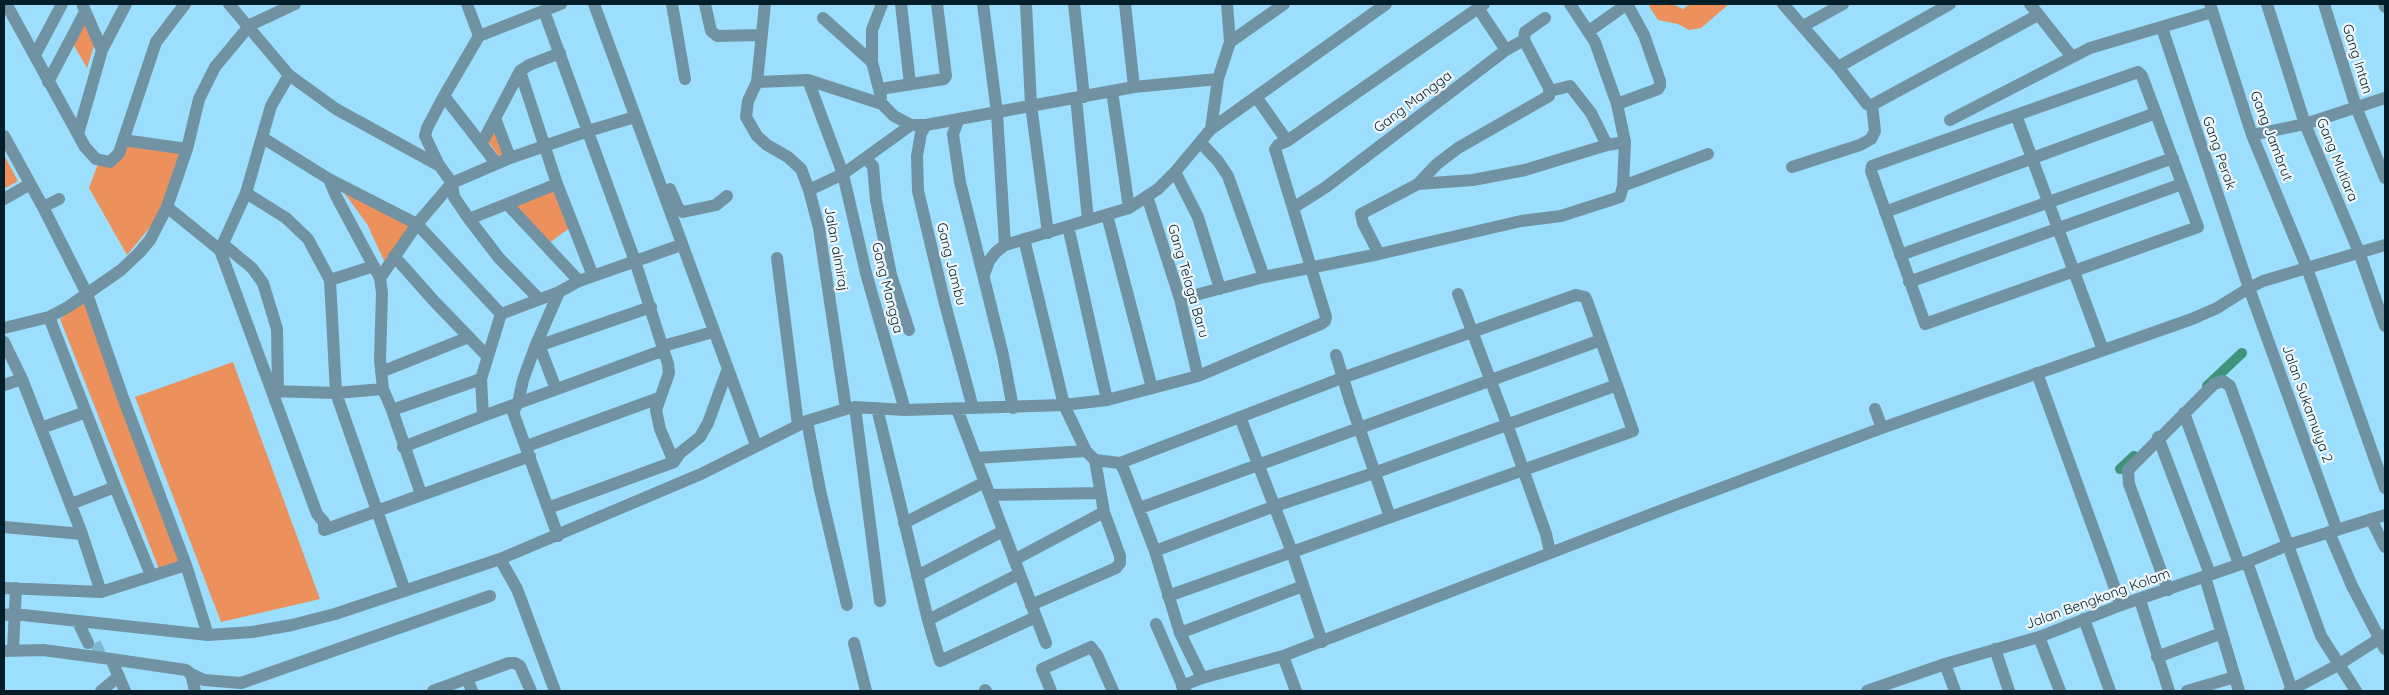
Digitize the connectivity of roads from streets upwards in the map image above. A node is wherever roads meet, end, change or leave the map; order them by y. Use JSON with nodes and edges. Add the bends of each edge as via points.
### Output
{"nodes":[{"id":1,"x":62,"y":4,"type":"edge"},
{"id":2,"x":185,"y":4,"type":"edge"},
{"id":3,"x":230,"y":4,"type":"edge"},
{"id":4,"x":294,"y":4,"type":"edge"},
{"id":5,"x":467,"y":4,"type":"edge"},
{"id":6,"x":561,"y":4,"type":"edge"},
{"id":7,"x":594,"y":4,"type":"edge"},
{"id":8,"x":604,"y":4,"type":"edge"},
{"id":9,"x":672,"y":4,"type":"edge"},
{"id":10,"x":705,"y":4,"type":"edge"},
{"id":11,"x":765,"y":4,"type":"edge"},
{"id":12,"x":882,"y":4,"type":"edge"},
{"id":13,"x":901,"y":4,"type":"edge"},
{"id":14,"x":936,"y":4,"type":"edge"},
{"id":15,"x":982,"y":4,"type":"edge"},
{"id":16,"x":1026,"y":4,"type":"edge"},
{"id":17,"x":1074,"y":4,"type":"edge"},
{"id":18,"x":1125,"y":4,"type":"edge"},
{"id":19,"x":1227,"y":4,"type":"edge"},
{"id":20,"x":1284,"y":4,"type":"edge"},
{"id":21,"x":1386,"y":4,"type":"edge"},
{"id":22,"x":1570,"y":4,"type":"edge"},
{"id":23,"x":1627,"y":4,"type":"edge"},
{"id":24,"x":1782,"y":4,"type":"edge"},
{"id":25,"x":1844,"y":4,"type":"edge"},
{"id":26,"x":1950,"y":4,"type":"edge"},
{"id":27,"x":2030,"y":4,"type":"edge"},
{"id":28,"x":2268,"y":4,"type":"edge"},
{"id":29,"x":2324,"y":4,"type":"edge"},
{"id":30,"x":121,"y":6,"type":"edge"},
{"id":31,"x":1481,"y":6,"type":"edge"},
{"id":32,"x":8,"y":8,"type":"edge"},
{"id":33,"x":84,"y":8,"type":"edge"},
{"id":34,"x":2211,"y":8,"type":"edge"},
{"id":35,"x":544,"y":11,"type":"junction"},
{"id":36,"x":2038,"y":15,"type":"junction"},
{"id":37,"x":823,"y":18,"type":"dead end"},
{"id":38,"x":1545,"y":18,"type":"dead end"},
{"id":39,"x":250,"y":25,"type":"junction"},
{"id":40,"x":1803,"y":26,"type":"junction"},
{"id":41,"x":2162,"y":28,"type":"junction"},
{"id":42,"x":1589,"y":31,"type":"junction"},
{"id":43,"x":761,"y":35,"type":"junction"},
{"id":44,"x":479,"y":36,"type":"junction"},
{"id":45,"x":1524,"y":40,"type":"junction"},
{"id":46,"x":1230,"y":42,"type":"junction"},
{"id":47,"x":102,"y":50,"type":"junction"},
{"id":48,"x":1506,"y":50,"type":"junction"},
{"id":49,"x":560,"y":53,"type":"junction"},
{"id":50,"x":35,"y":55,"type":"junction"},
{"id":51,"x":2072,"y":57,"type":"junction"},
{"id":52,"x":872,"y":62,"type":"junction"},
{"id":53,"x":1838,"y":66,"type":"junction"},
{"id":54,"x":520,"y":71,"type":"junction"},
{"id":55,"x":290,"y":75,"type":"junction"},
{"id":56,"x":685,"y":79,"type":"dead end"},
{"id":57,"x":808,"y":80,"type":"junction"},
{"id":58,"x":1218,"y":80,"type":"junction"},
{"id":59,"x":48,"y":82,"type":"junction"},
{"id":60,"x":757,"y":82,"type":"junction"},
{"id":61,"x":910,"y":84,"type":"junction"},
{"id":62,"x":1134,"y":87,"type":"junction"},
{"id":63,"x":880,"y":89,"type":"junction"},
{"id":64,"x":1550,"y":91,"type":"junction"},
{"id":65,"x":1112,"y":92,"type":"junction"},
{"id":66,"x":444,"y":96,"type":"junction"},
{"id":67,"x":1080,"y":97,"type":"junction"},
{"id":68,"x":1257,"y":98,"type":"junction"},
{"id":69,"x":2385,"y":98,"type":"edge"},
{"id":70,"x":882,"y":104,"type":"junction"},
{"id":71,"x":1617,"y":104,"type":"junction"},
{"id":72,"x":1031,"y":105,"type":"junction"},
{"id":73,"x":1872,"y":105,"type":"junction"},
{"id":74,"x":2356,"y":107,"type":"junction"},
{"id":75,"x":997,"y":113,"type":"junction"},
{"id":76,"x":2156,"y":113,"type":"junction"},
{"id":77,"x":2016,"y":115,"type":"junction"},
{"id":78,"x":635,"y":117,"type":"junction"},
{"id":79,"x":495,"y":118,"type":"junction"},
{"id":80,"x":1950,"y":120,"type":"dead end"},
{"id":81,"x":958,"y":121,"type":"junction"},
{"id":82,"x":2306,"y":124,"type":"junction"},
{"id":83,"x":911,"y":125,"type":"junction"},
{"id":84,"x":926,"y":125,"type":"junction"},
{"id":85,"x":1211,"y":129,"type":"junction"},
{"id":86,"x":588,"y":130,"type":"junction"},
{"id":87,"x":78,"y":134,"type":"junction"},
{"id":88,"x":2252,"y":135,"type":"junction"},
{"id":89,"x":4,"y":136,"type":"edge"},
{"id":90,"x":263,"y":138,"type":"junction"},
{"id":91,"x":123,"y":140,"type":"junction"},
{"id":92,"x":1200,"y":142,"type":"junction"},
{"id":93,"x":1287,"y":142,"type":"junction"},
{"id":94,"x":1625,"y":142,"type":"junction"},
{"id":95,"x":482,"y":144,"type":"junction"},
{"id":96,"x":1606,"y":145,"type":"junction"},
{"id":97,"x":544,"y":146,"type":"junction"},
{"id":98,"x":187,"y":149,"type":"junction"},
{"id":99,"x":1708,"y":154,"type":"dead end"},
{"id":100,"x":510,"y":158,"type":"junction"},
{"id":101,"x":2033,"y":158,"type":"junction"},
{"id":102,"x":2173,"y":158,"type":"junction"},
{"id":103,"x":861,"y":161,"type":"junction"},
{"id":104,"x":496,"y":163,"type":"junction"},
{"id":105,"x":439,"y":165,"type":"junction"},
{"id":106,"x":1792,"y":166,"type":"dead end"},
{"id":107,"x":1175,"y":172,"type":"junction"},
{"id":108,"x":843,"y":174,"type":"junction"},
{"id":109,"x":2385,"y":178,"type":"edge"},
{"id":110,"x":329,"y":179,"type":"junction"},
{"id":111,"x":452,"y":183,"type":"junction"},
{"id":112,"x":30,"y":184,"type":"junction"},
{"id":113,"x":557,"y":184,"type":"junction"},
{"id":114,"x":1418,"y":184,"type":"junction"},
{"id":115,"x":2182,"y":184,"type":"junction"},
{"id":116,"x":1623,"y":186,"type":"junction"},
{"id":117,"x":809,"y":190,"type":"junction"},
{"id":118,"x":246,"y":193,"type":"junction"},
{"id":119,"x":727,"y":196,"type":"dead end"},
{"id":120,"x":1148,"y":196,"type":"junction"},
{"id":121,"x":59,"y":198,"type":"dead end"},
{"id":122,"x":4,"y":199,"type":"edge"},
{"id":123,"x":2049,"y":201,"type":"junction"},
{"id":124,"x":507,"y":204,"type":"junction"},
{"id":125,"x":43,"y":207,"type":"junction"},
{"id":126,"x":167,"y":207,"type":"junction"},
{"id":127,"x":1129,"y":208,"type":"junction"},
{"id":128,"x":1293,"y":208,"type":"junction"},
{"id":129,"x":1885,"y":212,"type":"junction"},
{"id":130,"x":1107,"y":214,"type":"junction"},
{"id":131,"x":470,"y":219,"type":"junction"},
{"id":132,"x":1088,"y":220,"type":"junction"},
{"id":133,"x":417,"y":224,"type":"junction"},
{"id":134,"x":1068,"y":226,"type":"junction"},
{"id":135,"x":2058,"y":229,"type":"junction"},
{"id":136,"x":1048,"y":232,"type":"junction"},
{"id":137,"x":1024,"y":239,"type":"junction"},
{"id":138,"x":2385,"y":244,"type":"edge"},
{"id":139,"x":681,"y":245,"type":"junction"},
{"id":140,"x":1005,"y":245,"type":"junction"},
{"id":141,"x":222,"y":247,"type":"junction"},
{"id":142,"x":2359,"y":252,"type":"junction"},
{"id":143,"x":1379,"y":254,"type":"junction"},
{"id":144,"x":1900,"y":255,"type":"junction"},
{"id":145,"x":394,"y":256,"type":"junction"},
{"id":146,"x":777,"y":258,"type":"dead end"},
{"id":147,"x":636,"y":261,"type":"junction"},
{"id":148,"x":374,"y":266,"type":"junction"},
{"id":149,"x":1310,"y":267,"type":"junction"},
{"id":150,"x":2307,"y":268,"type":"junction"},
{"id":151,"x":2073,"y":272,"type":"junction"},
{"id":152,"x":984,"y":275,"type":"junction"},
{"id":153,"x":593,"y":276,"type":"junction"},
{"id":154,"x":1264,"y":277,"type":"junction"},
{"id":155,"x":380,"y":278,"type":"junction"},
{"id":156,"x":330,"y":280,"type":"junction"},
{"id":157,"x":579,"y":281,"type":"junction"},
{"id":158,"x":1910,"y":282,"type":"junction"},
{"id":159,"x":2249,"y":288,"type":"junction"},
{"id":160,"x":1220,"y":289,"type":"junction"},
{"id":161,"x":559,"y":292,"type":"junction"},
{"id":162,"x":88,"y":294,"type":"junction"},
{"id":163,"x":1458,"y":294,"type":"dead end"},
{"id":164,"x":539,"y":299,"type":"junction"},
{"id":165,"x":1180,"y":299,"type":"junction"},
{"id":166,"x":651,"y":307,"type":"junction"},
{"id":167,"x":501,"y":314,"type":"junction"},
{"id":168,"x":49,"y":316,"type":"junction"},
{"id":169,"x":2385,"y":326,"type":"edge"},
{"id":170,"x":4,"y":328,"type":"edge"},
{"id":171,"x":910,"y":330,"type":"dead end"},
{"id":172,"x":713,"y":332,"type":"junction"},
{"id":173,"x":1472,"y":332,"type":"junction"},
{"id":174,"x":469,"y":337,"type":"junction"},
{"id":175,"x":1601,"y":340,"type":"junction"},
{"id":176,"x":4,"y":342,"type":"edge"},
{"id":177,"x":537,"y":346,"type":"junction"},
{"id":178,"x":663,"y":348,"type":"junction"},
{"id":179,"x":2103,"y":350,"type":"junction"},
{"id":180,"x":1336,"y":355,"type":"dead end"},
{"id":181,"x":488,"y":357,"type":"junction"},
{"id":182,"x":727,"y":371,"type":"junction"},
{"id":183,"x":381,"y":372,"type":"junction"},
{"id":184,"x":2037,"y":373,"type":"junction"},
{"id":185,"x":1198,"y":376,"type":"junction"},
{"id":186,"x":1342,"y":378,"type":"junction"},
{"id":187,"x":22,"y":379,"type":"junction"},
{"id":188,"x":481,"y":379,"type":"junction"},
{"id":189,"x":1490,"y":379,"type":"junction"},
{"id":190,"x":4,"y":385,"type":"edge"},
{"id":191,"x":1617,"y":385,"type":"junction"},
{"id":192,"x":1152,"y":388,"type":"junction"},
{"id":193,"x":383,"y":389,"type":"junction"},
{"id":194,"x":556,"y":389,"type":"junction"},
{"id":195,"x":275,"y":391,"type":"junction"},
{"id":196,"x":336,"y":393,"type":"junction"},
{"id":197,"x":659,"y":398,"type":"junction"},
{"id":198,"x":1107,"y":400,"type":"junction"},
{"id":199,"x":518,"y":403,"type":"junction"},
{"id":200,"x":1064,"y":406,"type":"junction"},
{"id":201,"x":850,"y":408,"type":"junction"},
{"id":202,"x":877,"y":408,"type":"junction"},
{"id":203,"x":973,"y":408,"type":"junction"},
{"id":204,"x":1013,"y":408,"type":"junction"},
{"id":205,"x":957,"y":409,"type":"junction"},
{"id":206,"x":1875,"y":409,"type":"dead end"},
{"id":207,"x":392,"y":410,"type":"junction"},
{"id":208,"x":905,"y":410,"type":"junction"},
{"id":209,"x":86,"y":412,"type":"junction"},
{"id":210,"x":2184,"y":413,"type":"junction"},
{"id":211,"x":483,"y":416,"type":"junction"},
{"id":212,"x":1240,"y":417,"type":"junction"},
{"id":213,"x":802,"y":423,"type":"junction"},
{"id":214,"x":1507,"y":424,"type":"junction"},
{"id":215,"x":1359,"y":427,"type":"junction"},
{"id":216,"x":41,"y":428,"type":"junction"},
{"id":217,"x":1882,"y":428,"type":"junction"},
{"id":218,"x":2158,"y":438,"type":"junction"},
{"id":219,"x":756,"y":445,"type":"junction"},
{"id":220,"x":403,"y":447,"type":"junction"},
{"id":221,"x":528,"y":451,"type":"junction"},
{"id":222,"x":1090,"y":455,"type":"junction"},
{"id":223,"x":976,"y":458,"type":"junction"},
{"id":224,"x":674,"y":462,"type":"junction"},
{"id":225,"x":1120,"y":463,"type":"junction"},
{"id":226,"x":1258,"y":465,"type":"junction"},
{"id":227,"x":1522,"y":470,"type":"junction"},
{"id":228,"x":1374,"y":474,"type":"junction"},
{"id":229,"x":986,"y":482,"type":"junction"},
{"id":230,"x":115,"y":487,"type":"junction"},
{"id":231,"x":2385,"y":488,"type":"edge"},
{"id":232,"x":1100,"y":493,"type":"junction"},
{"id":233,"x":421,"y":494,"type":"junction"},
{"id":234,"x":990,"y":495,"type":"junction"},
{"id":235,"x":71,"y":504,"type":"junction"},
{"id":236,"x":1275,"y":506,"type":"junction"},
{"id":237,"x":548,"y":508,"type":"junction"},
{"id":238,"x":1140,"y":508,"type":"junction"},
{"id":239,"x":376,"y":511,"type":"junction"},
{"id":240,"x":1104,"y":512,"type":"junction"},
{"id":241,"x":2385,"y":515,"type":"edge"},
{"id":242,"x":1390,"y":517,"type":"junction"},
{"id":243,"x":2371,"y":519,"type":"junction"},
{"id":244,"x":904,"y":523,"type":"junction"},
{"id":245,"x":4,"y":526,"type":"edge"},
{"id":246,"x":1003,"y":531,"type":"junction"},
{"id":247,"x":2333,"y":531,"type":"junction"},
{"id":248,"x":82,"y":534,"type":"junction"},
{"id":249,"x":558,"y":536,"type":"junction"},
{"id":250,"x":2288,"y":545,"type":"junction"},
{"id":251,"x":2385,"y":547,"type":"edge"},
{"id":252,"x":1155,"y":551,"type":"junction"},
{"id":253,"x":1292,"y":552,"type":"junction"},
{"id":254,"x":1550,"y":552,"type":"junction"},
{"id":255,"x":500,"y":559,"type":"junction"},
{"id":256,"x":1014,"y":560,"type":"junction"},
{"id":257,"x":2243,"y":563,"type":"junction"},
{"id":258,"x":186,"y":565,"type":"junction"},
{"id":259,"x":1019,"y":574,"type":"junction"},
{"id":260,"x":151,"y":575,"type":"junction"},
{"id":261,"x":917,"y":576,"type":"junction"},
{"id":262,"x":2207,"y":576,"type":"junction"},
{"id":263,"x":1303,"y":586,"type":"junction"},
{"id":264,"x":10,"y":588,"type":"edge"},
{"id":265,"x":2168,"y":590,"type":"junction"},
{"id":266,"x":405,"y":591,"type":"junction"},
{"id":267,"x":101,"y":592,"type":"junction"},
{"id":268,"x":490,"y":596,"type":"dead end"},
{"id":269,"x":1168,"y":596,"type":"junction"},
{"id":270,"x":2140,"y":600,"type":"junction"},
{"id":271,"x":880,"y":601,"type":"dead end"},
{"id":272,"x":847,"y":605,"type":"dead end"},
{"id":273,"x":1031,"y":605,"type":"junction"},
{"id":274,"x":2121,"y":605,"type":"junction"},
{"id":275,"x":9,"y":614,"type":"edge"},
{"id":276,"x":1036,"y":617,"type":"junction"},
{"id":277,"x":2084,"y":619,"type":"junction"},
{"id":278,"x":928,"y":620,"type":"junction"},
{"id":279,"x":81,"y":622,"type":"junction"},
{"id":280,"x":1156,"y":624,"type":"dead end"},
{"id":281,"x":1180,"y":633,"type":"junction"},
{"id":282,"x":2222,"y":633,"type":"junction"},
{"id":283,"x":208,"y":635,"type":"junction"},
{"id":284,"x":2039,"y":637,"type":"junction"},
{"id":285,"x":2383,"y":641,"type":"edge"},
{"id":286,"x":1322,"y":642,"type":"junction"},
{"id":287,"x":854,"y":643,"type":"dead end"},
{"id":288,"x":1046,"y":643,"type":"dead end"},
{"id":289,"x":8,"y":650,"type":"edge"},
{"id":290,"x":1995,"y":650,"type":"junction"},
{"id":291,"x":98,"y":652,"type":"junction"},
{"id":292,"x":1283,"y":656,"type":"junction"},
{"id":293,"x":2157,"y":657,"type":"junction"},
{"id":294,"x":1945,"y":664,"type":"junction"},
{"id":295,"x":2338,"y":665,"type":"junction"},
{"id":296,"x":191,"y":674,"type":"junction"},
{"id":297,"x":119,"y":676,"type":"junction"},
{"id":298,"x":2235,"y":677,"type":"junction"},
{"id":299,"x":467,"y":678,"type":"junction"},
{"id":300,"x":1202,"y":678,"type":"junction"},
{"id":301,"x":1184,"y":688,"type":"edge"},
{"id":302,"x":2296,"y":690,"type":"edge"},
{"id":303,"x":101,"y":691,"type":"edge"},
{"id":304,"x":125,"y":691,"type":"edge"},
{"id":305,"x":195,"y":691,"type":"edge"},
{"id":306,"x":433,"y":691,"type":"edge"},
{"id":307,"x":472,"y":691,"type":"edge"},
{"id":308,"x":531,"y":691,"type":"edge"},
{"id":309,"x":555,"y":691,"type":"edge"},
{"id":310,"x":866,"y":691,"type":"edge"},
{"id":311,"x":1051,"y":691,"type":"edge"},
{"id":312,"x":1113,"y":691,"type":"edge"},
{"id":313,"x":1296,"y":691,"type":"edge"},
{"id":314,"x":1867,"y":691,"type":"edge"},
{"id":315,"x":1956,"y":691,"type":"edge"},
{"id":316,"x":2009,"y":691,"type":"edge"},
{"id":317,"x":2060,"y":691,"type":"edge"},
{"id":318,"x":2110,"y":691,"type":"edge"},
{"id":319,"x":2168,"y":691,"type":"edge"},
{"id":320,"x":2187,"y":691,"type":"edge"},
{"id":321,"x":2239,"y":691,"type":"edge"},
{"id":322,"x":2356,"y":691,"type":"edge"}],
"edges":[{"from":1,"to":50,"type":"street"},
{"from":2,"to":91,"type":"street","via":[[156,42]]},
{"from":3,"to":39,"type":"street"},
{"from":4,"to":39,"type":"street"},
{"from":5,"to":44,"type":"street"},
{"from":6,"to":35,"type":"street"},
{"from":7,"to":78,"type":"street"},
{"from":8,"to":119,"type":"street","via":[[678,208],[683,212],[692,211],[721,203]]},
{"from":9,"to":56,"type":"street"},
{"from":10,"to":43,"type":"street","via":[[711,32],[717,36]]},
{"from":11,"to":43,"type":"street","name":"Jalan almiraj"},
{"from":12,"to":52,"type":"street","via":[[872,30]]},
{"from":13,"to":61,"type":"street"},
{"from":14,"to":61,"type":"street","via":[[946,76]]},
{"from":15,"to":75,"type":"street"},
{"from":16,"to":72,"type":"street"},
{"from":17,"to":67,"type":"street"},
{"from":18,"to":62,"type":"street"},
{"from":19,"to":46,"type":"street"},
{"from":20,"to":46,"type":"street"},
{"from":21,"to":68,"type":"street"},
{"from":22,"to":42,"type":"street"},
{"from":23,"to":42,"type":"street"},
{"from":23,"to":71,"type":"street","via":[[1644,35],[1660,86]]},
{"from":24,"to":40,"type":"street"},
{"from":25,"to":40,"type":"street"},
{"from":26,"to":53,"type":"street"},
{"from":27,"to":36,"type":"street"},
{"from":28,"to":82,"type":"street","name":"Gang Mutiara"},
{"from":29,"to":74,"type":"street","name":"Gang Intan"},
{"from":30,"to":47,"type":"street"},
{"from":31,"to":48,"type":"street"},
{"from":31,"to":93,"type":"street"},
{"from":32,"to":50,"type":"street"},
{"from":33,"to":47,"type":"street"},
{"from":33,"to":59,"type":"street"},
{"from":34,"to":41,"type":"street"},
{"from":34,"to":88,"type":"street","name":"Gang Jambrut"},
{"from":35,"to":44,"type":"street"},
{"from":35,"to":49,"type":"street"},
{"from":36,"to":51,"type":"street"},
{"from":36,"to":73,"type":"street"},
{"from":37,"to":52,"type":"street"},
{"from":38,"to":45,"type":"street","name":"Gang Mangga","via":[[1525,32]]},
{"from":39,"to":55,"type":"street"},
{"from":39,"to":98,"type":"street","via":[[207,80]]},
{"from":40,"to":53,"type":"street"},
{"from":41,"to":51,"type":"street","via":[[2090,48]]},
{"from":41,"to":159,"type":"street","name":"Gang Perak"},
{"from":42,"to":71,"type":"street"},
{"from":43,"to":60,"type":"street","name":"Jalan almiraj"},
{"from":44,"to":66,"type":"street"},
{"from":45,"to":48,"type":"street","name":"Gang Mangga"},
{"from":45,"to":64,"type":"street"},
{"from":46,"to":58,"type":"street"},
{"from":47,"to":87,"type":"street"},
{"from":48,"to":128,"type":"street","name":"Gang Mangga","via":[[1326,187]]},
{"from":49,"to":54,"type":"street"},
{"from":49,"to":86,"type":"street"},
{"from":50,"to":59,"type":"street"},
{"from":51,"to":80,"type":"street"},
{"from":52,"to":63,"type":"street"},
{"from":53,"to":73,"type":"street","via":[[1867,104]]},
{"from":54,"to":79,"type":"street"},
{"from":54,"to":97,"type":"street"},
{"from":55,"to":90,"type":"street","via":[[271,106]]},
{"from":55,"to":105,"type":"street","via":[[336,109]]},
{"from":57,"to":60,"type":"street"},
{"from":57,"to":70,"type":"street"},
{"from":57,"to":108,"type":"street","name":"Gang Mangga"},
{"from":58,"to":62,"type":"street"},
{"from":58,"to":85,"type":"street"},
{"from":59,"to":87,"type":"street"},
{"from":60,"to":117,"type":"street","name":"Jalan almiraj","via":[[747,106],[746,117],[750,126],[756,136],[801,169]]},
{"from":61,"to":63,"type":"street"},
{"from":62,"to":65,"type":"street"},
{"from":63,"to":70,"type":"street"},
{"from":64,"to":96,"type":"street","via":[[1570,86],[1590,113]]},
{"from":64,"to":114,"type":"street","via":[[1546,99],[1458,148],[1436,164]]},
{"from":65,"to":67,"type":"street"},
{"from":65,"to":127,"type":"street"},
{"from":66,"to":95,"type":"street"},
{"from":66,"to":105,"type":"street","via":[[426,136]]},
{"from":67,"to":72,"type":"street"},
{"from":67,"to":132,"type":"street"},
{"from":68,"to":85,"type":"street"},
{"from":68,"to":93,"type":"street"},
{"from":69,"to":74,"type":"street"},
{"from":70,"to":83,"type":"street","via":[[894,116]]},
{"from":71,"to":94,"type":"street"},
{"from":72,"to":75,"type":"street"},
{"from":72,"to":136,"type":"street"},
{"from":73,"to":106,"type":"street","via":[[1875,131],[1870,139],[1860,146]]},
{"from":74,"to":82,"type":"street"},
{"from":74,"to":109,"type":"street","name":"Gang Intan"},
{"from":75,"to":81,"type":"street"},
{"from":75,"to":140,"type":"street"},
{"from":76,"to":77,"type":"street","via":[[2138,72]]},
{"from":76,"to":101,"type":"street"},
{"from":76,"to":102,"type":"street"},
{"from":77,"to":101,"type":"street"},
{"from":77,"to":129,"type":"street","via":[[1872,166],[1871,172]]},
{"from":78,"to":86,"type":"street"},
{"from":78,"to":139,"type":"street"},
{"from":79,"to":95,"type":"street"},
{"from":79,"to":100,"type":"street"},
{"from":81,"to":84,"type":"street"},
{"from":81,"to":152,"type":"street","via":[[953,134],[960,182]]},
{"from":82,"to":88,"type":"street"},
{"from":82,"to":142,"type":"street","name":"Gang Mutiara"},
{"from":83,"to":84,"type":"street"},
{"from":83,"to":103,"type":"street"},
{"from":84,"to":203,"type":"street","name":"Gang Jambu","via":[[921,133],[917,156],[918,191]]},
{"from":85,"to":92,"type":"street"},
{"from":86,"to":97,"type":"street"},
{"from":86,"to":147,"type":"street"},
{"from":87,"to":91,"type":"street","via":[[96,158],[110,162],[117,157]]},
{"from":88,"to":150,"type":"street","name":"Gang Jambrut"},
{"from":89,"to":112,"type":"street"},
{"from":90,"to":110,"type":"street"},
{"from":90,"to":118,"type":"street"},
{"from":91,"to":98,"type":"street"},
{"from":92,"to":107,"type":"street"},
{"from":92,"to":154,"type":"street","via":[[1228,176]]},
{"from":93,"to":128,"type":"street","via":[[1275,149]]},
{"from":94,"to":96,"type":"street"},
{"from":94,"to":116,"type":"street"},
{"from":95,"to":104,"type":"street"},
{"from":96,"to":114,"type":"street","via":[[1525,170],[1473,180]]},
{"from":97,"to":100,"type":"street"},
{"from":97,"to":113,"type":"street"},
{"from":98,"to":126,"type":"street"},
{"from":99,"to":116,"type":"street"},
{"from":100,"to":104,"type":"street"},
{"from":101,"to":123,"type":"street"},
{"from":101,"to":129,"type":"street"},
{"from":102,"to":115,"type":"street"},
{"from":102,"to":123,"type":"street"},
{"from":103,"to":108,"type":"street"},
{"from":103,"to":171,"type":"street","via":[[866,159],[873,166],[876,200],[891,275]]},
{"from":104,"to":111,"type":"street"},
{"from":105,"to":111,"type":"street"},
{"from":107,"to":120,"type":"street"},
{"from":107,"to":160,"type":"street","via":[[1198,217]]},
{"from":108,"to":117,"type":"street"},
{"from":108,"to":208,"type":"street","name":"Gang Mangga","via":[[866,273]]},
{"from":110,"to":133,"type":"street"},
{"from":110,"to":148,"type":"street"},
{"from":111,"to":131,"type":"street","via":[[454,197]]},
{"from":111,"to":133,"type":"street"},
{"from":112,"to":122,"type":"street"},
{"from":112,"to":125,"type":"street"},
{"from":113,"to":124,"type":"street"},
{"from":113,"to":153,"type":"street"},
{"from":114,"to":143,"type":"street","via":[[1361,214]]},
{"from":115,"to":135,"type":"street"},
{"from":115,"to":151,"type":"street","via":[[2197,228]]},
{"from":116,"to":143,"type":"street","via":[[1617,199],[1561,216],[1521,221]]},
{"from":117,"to":201,"type":"street","name":"Jalan almiraj","via":[[819,228]]},
{"from":118,"to":141,"type":"street"},
{"from":118,"to":156,"type":"street","via":[[286,218],[308,239]]},
{"from":120,"to":127,"type":"street"},
{"from":120,"to":165,"type":"street","name":"Gang Telaga Baru"},
{"from":121,"to":125,"type":"street"},
{"from":123,"to":135,"type":"street"},
{"from":123,"to":144,"type":"street"},
{"from":124,"to":131,"type":"street"},
{"from":124,"to":157,"type":"street"},
{"from":125,"to":162,"type":"street"},
{"from":126,"to":141,"type":"street"},
{"from":126,"to":162,"type":"street","via":[[150,240],[139,253]]},
{"from":127,"to":130,"type":"street"},
{"from":128,"to":149,"type":"street"},
{"from":129,"to":144,"type":"street"},
{"from":130,"to":132,"type":"street"},
{"from":130,"to":192,"type":"street"},
{"from":131,"to":164,"type":"street","via":[[499,258]]},
{"from":132,"to":134,"type":"street"},
{"from":133,"to":145,"type":"street"},
{"from":133,"to":167,"type":"street"},
{"from":134,"to":136,"type":"street"},
{"from":134,"to":198,"type":"street"},
{"from":135,"to":151,"type":"street"},
{"from":135,"to":158,"type":"street"},
{"from":136,"to":137,"type":"street"},
{"from":137,"to":140,"type":"street"},
{"from":137,"to":200,"type":"street"},
{"from":138,"to":142,"type":"street"},
{"from":139,"to":147,"type":"street"},
{"from":139,"to":172,"type":"street"},
{"from":140,"to":152,"type":"street","via":[[989,261]]},
{"from":141,"to":195,"type":"street"},
{"from":141,"to":195,"type":"street","via":[[252,268],[266,289],[277,329]]},
{"from":142,"to":150,"type":"street"},
{"from":142,"to":169,"type":"street","name":"Gang Mutiara"},
{"from":143,"to":149,"type":"street"},
{"from":144,"to":158,"type":"street"},
{"from":145,"to":155,"type":"street"},
{"from":145,"to":174,"type":"street"},
{"from":146,"to":213,"type":"street"},
{"from":147,"to":153,"type":"street"},
{"from":147,"to":166,"type":"street"},
{"from":148,"to":155,"type":"street"},
{"from":148,"to":156,"type":"street"},
{"from":149,"to":154,"type":"street"},
{"from":149,"to":185,"type":"street","via":[[1325,322]]},
{"from":150,"to":159,"type":"street"},
{"from":150,"to":231,"type":"street","name":"Gang Jambrut"},
{"from":151,"to":158,"type":"street","via":[[1928,324],[1924,322]]},
{"from":151,"to":179,"type":"street"},
{"from":152,"to":204,"type":"street"},
{"from":153,"to":157,"type":"street"},
{"from":154,"to":160,"type":"street"},
{"from":155,"to":183,"type":"street"},
{"from":156,"to":196,"type":"street"},
{"from":157,"to":161,"type":"street"},
{"from":159,"to":179,"type":"street","via":[[2205,313]]},
{"from":159,"to":247,"type":"street","name":"Jalan Sukamulya 2"},
{"from":160,"to":165,"type":"street"},
{"from":161,"to":164,"type":"street"},
{"from":161,"to":177,"type":"street"},
{"from":162,"to":168,"type":"street"},
{"from":162,"to":258,"type":"street"},
{"from":163,"to":173,"type":"street"},
{"from":164,"to":167,"type":"street"},
{"from":165,"to":185,"type":"street","name":"Gang Telaga Baru"},
{"from":166,"to":177,"type":"street"},
{"from":166,"to":178,"type":"street"},
{"from":167,"to":181,"type":"street"},
{"from":168,"to":170,"type":"street"},
{"from":168,"to":209,"type":"street"},
{"from":172,"to":178,"type":"street"},
{"from":172,"to":182,"type":"street"},
{"from":173,"to":175,"type":"street","via":[[1581,295],[1587,301]]},
{"from":173,"to":186,"type":"street"},
{"from":173,"to":189,"type":"street"},
{"from":174,"to":181,"type":"street"},
{"from":174,"to":183,"type":"street"},
{"from":175,"to":189,"type":"street"},
{"from":175,"to":191,"type":"street"},
{"from":176,"to":187,"type":"street"},
{"from":177,"to":194,"type":"street"},
{"from":177,"to":199,"type":"street","via":[[523,380]]},
{"from":178,"to":194,"type":"street"},
{"from":178,"to":197,"type":"street","via":[[668,373]]},
{"from":179,"to":184,"type":"street"},
{"from":180,"to":186,"type":"street"},
{"from":181,"to":188,"type":"street"},
{"from":182,"to":219,"type":"street"},
{"from":182,"to":224,"type":"street","via":[[700,437]]},
{"from":183,"to":193,"type":"street"},
{"from":184,"to":217,"type":"street"},
{"from":184,"to":274,"type":"street"},
{"from":185,"to":192,"type":"street"},
{"from":186,"to":212,"type":"street"},
{"from":186,"to":215,"type":"street"},
{"from":187,"to":190,"type":"street"},
{"from":187,"to":216,"type":"street"},
{"from":188,"to":207,"type":"street"},
{"from":188,"to":211,"type":"street"},
{"from":189,"to":214,"type":"street"},
{"from":189,"to":215,"type":"street"},
{"from":191,"to":214,"type":"street"},
{"from":191,"to":227,"type":"street","via":[[1633,430]]},
{"from":192,"to":198,"type":"street"},
{"from":193,"to":196,"type":"street"},
{"from":193,"to":207,"type":"street"},
{"from":194,"to":199,"type":"street"},
{"from":195,"to":196,"type":"street"},
{"from":195,"to":239,"type":"street","via":[[317,514],[324,522],[324,530]]},
{"from":196,"to":239,"type":"street"},
{"from":197,"to":221,"type":"street"},
{"from":197,"to":224,"type":"street","via":[[657,418]]},
{"from":198,"to":200,"type":"street"},
{"from":199,"to":211,"type":"street"},
{"from":199,"to":221,"type":"street","via":[[513,412]]},
{"from":200,"to":204,"type":"street"},
{"from":200,"to":222,"type":"street"},
{"from":201,"to":202,"type":"street"},
{"from":201,"to":213,"type":"street"},
{"from":201,"to":271,"type":"street","name":"Jalan almiraj"},
{"from":202,"to":208,"type":"street"},
{"from":202,"to":244,"type":"street"},
{"from":203,"to":204,"type":"street"},
{"from":203,"to":205,"type":"street"},
{"from":205,"to":208,"type":"street"},
{"from":205,"to":223,"type":"street"},
{"from":206,"to":217,"type":"street"},
{"from":207,"to":220,"type":"street"},
{"from":209,"to":216,"type":"street"},
{"from":209,"to":230,"type":"street"},
{"from":210,"to":218,"type":"street"},
{"from":210,"to":250,"type":"street","via":[[2214,384],[2223,381],[2230,386]]},
{"from":210,"to":257,"type":"street"},
{"from":211,"to":220,"type":"street"},
{"from":212,"to":225,"type":"street"},
{"from":212,"to":226,"type":"street"},
{"from":213,"to":219,"type":"street"},
{"from":213,"to":272,"type":"street"},
{"from":214,"to":227,"type":"street"},
{"from":214,"to":228,"type":"street"},
{"from":215,"to":226,"type":"street"},
{"from":215,"to":228,"type":"street"},
{"from":216,"to":235,"type":"street"},
{"from":217,"to":254,"type":"street"},
{"from":218,"to":262,"type":"street"},
{"from":218,"to":265,"type":"street","via":[[2130,467],[2128,474]]},
{"from":219,"to":249,"type":"street","via":[[701,474]]},
{"from":220,"to":233,"type":"street"},
{"from":221,"to":233,"type":"street"},
{"from":221,"to":237,"type":"street"},
{"from":222,"to":223,"type":"street"},
{"from":222,"to":225,"type":"street"},
{"from":222,"to":232,"type":"street"},
{"from":223,"to":229,"type":"street"},
{"from":224,"to":237,"type":"street"},
{"from":225,"to":238,"type":"street"},
{"from":226,"to":236,"type":"street"},
{"from":226,"to":238,"type":"street"},
{"from":227,"to":242,"type":"street"},
{"from":227,"to":254,"type":"street"},
{"from":228,"to":236,"type":"street"},
{"from":228,"to":242,"type":"street"},
{"from":229,"to":234,"type":"street"},
{"from":229,"to":244,"type":"street"},
{"from":230,"to":235,"type":"street"},
{"from":230,"to":260,"type":"street"},
{"from":232,"to":234,"type":"street"},
{"from":232,"to":240,"type":"street"},
{"from":233,"to":239,"type":"street"},
{"from":234,"to":246,"type":"street"},
{"from":235,"to":248,"type":"street"},
{"from":236,"to":252,"type":"street"},
{"from":236,"to":253,"type":"street"},
{"from":237,"to":249,"type":"street"},
{"from":238,"to":252,"type":"street"},
{"from":239,"to":266,"type":"street"},
{"from":240,"to":256,"type":"street"},
{"from":240,"to":273,"type":"street","via":[[1120,563],[1116,568]]},
{"from":241,"to":243,"type":"street","name":"Jalan Bengkong Kolam"},
{"from":242,"to":253,"type":"street"},
{"from":243,"to":247,"type":"street","name":"Jalan Bengkong Kolam"},
{"from":243,"to":251,"type":"street"},
{"from":244,"to":261,"type":"street"},
{"from":245,"to":248,"type":"street"},
{"from":246,"to":256,"type":"street"},
{"from":246,"to":261,"type":"street"},
{"from":247,"to":250,"type":"street","name":"Jalan Bengkong Kolam"},
{"from":247,"to":285,"type":"street","name":"Jalan Sukamulya 2","via":[[2352,586]]},
{"from":248,"to":267,"type":"street"},
{"from":249,"to":255,"type":"street"},
{"from":250,"to":257,"type":"street","name":"Jalan Bengkong Kolam"},
{"from":250,"to":295,"type":"street","via":[[2321,636]]},
{"from":252,"to":269,"type":"street"},
{"from":253,"to":263,"type":"street"},
{"from":253,"to":269,"type":"street"},
{"from":254,"to":286,"type":"street"},
{"from":255,"to":266,"type":"street"},
{"from":255,"to":309,"type":"street","via":[[517,589]]},
{"from":256,"to":259,"type":"street"},
{"from":257,"to":262,"type":"street","name":"Jalan Bengkong Kolam"},
{"from":257,"to":302,"type":"street"},
{"from":258,"to":260,"type":"street"},
{"from":258,"to":283,"type":"street"},
{"from":259,"to":273,"type":"street"},
{"from":259,"to":278,"type":"street"},
{"from":260,"to":267,"type":"street"},
{"from":261,"to":278,"type":"street"},
{"from":262,"to":265,"type":"street","name":"Jalan Bengkong Kolam"},
{"from":262,"to":282,"type":"street"},
{"from":263,"to":281,"type":"street"},
{"from":263,"to":286,"type":"street"},
{"from":264,"to":267,"type":"street"},
{"from":264,"to":275,"type":"street"},
{"from":265,"to":270,"type":"street","name":"Jalan Bengkong Kolam"},
{"from":266,"to":283,"type":"street","via":[[292,625]]},
{"from":268,"to":296,"type":"street","via":[[241,683],[204,680]]},
{"from":269,"to":281,"type":"street"},
{"from":270,"to":274,"type":"street","name":"Jalan Bengkong Kolam"},
{"from":270,"to":293,"type":"street"},
{"from":273,"to":276,"type":"street"},
{"from":274,"to":277,"type":"street","name":"Jalan Bengkong Kolam"},
{"from":275,"to":279,"type":"street"},
{"from":275,"to":289,"type":"street"},
{"from":276,"to":278,"type":"street","via":[[943,661],[939,659]]},
{"from":276,"to":288,"type":"street"},
{"from":277,"to":284,"type":"street","name":"Jalan Bengkong Kolam"},
{"from":277,"to":318,"type":"street"},
{"from":279,"to":283,"type":"street"},
{"from":279,"to":291,"type":"street"},
{"from":280,"to":301,"type":"street"},
{"from":281,"to":300,"type":"street"},
{"from":282,"to":293,"type":"street"},
{"from":282,"to":298,"type":"street"},
{"from":284,"to":290,"type":"street","name":"Jalan Bengkong Kolam"},
{"from":284,"to":317,"type":"street"},
{"from":285,"to":295,"type":"street"},
{"from":286,"to":292,"type":"street"},
{"from":287,"to":310,"type":"street"},
{"from":289,"to":291,"type":"street"},
{"from":290,"to":294,"type":"street","name":"Jalan Bengkong Kolam"},
{"from":290,"to":316,"type":"street"},
{"from":291,"to":296,"type":"street","via":[[178,668]]},
{"from":291,"to":297,"type":"street"},
{"from":292,"to":300,"type":"street"},
{"from":292,"to":313,"type":"street"},
{"from":293,"to":319,"type":"street"},
{"from":294,"to":314,"type":"street","name":"Jalan Bengkong Kolam"},
{"from":294,"to":315,"type":"street"},
{"from":295,"to":302,"type":"street"},
{"from":295,"to":322,"type":"street"},
{"from":296,"to":305,"type":"street"},
{"from":297,"to":303,"type":"street"},
{"from":297,"to":304,"type":"street"},
{"from":298,"to":320,"type":"street"},
{"from":298,"to":321,"type":"street"},
{"from":299,"to":306,"type":"street"},
{"from":299,"to":307,"type":"street"},
{"from":299,"to":308,"type":"street","via":[[515,663],[520,666]]},
{"from":300,"to":301,"type":"street"},
{"from":311,"to":312,"type":"street","via":[[1042,668],[1091,647]]}]}
